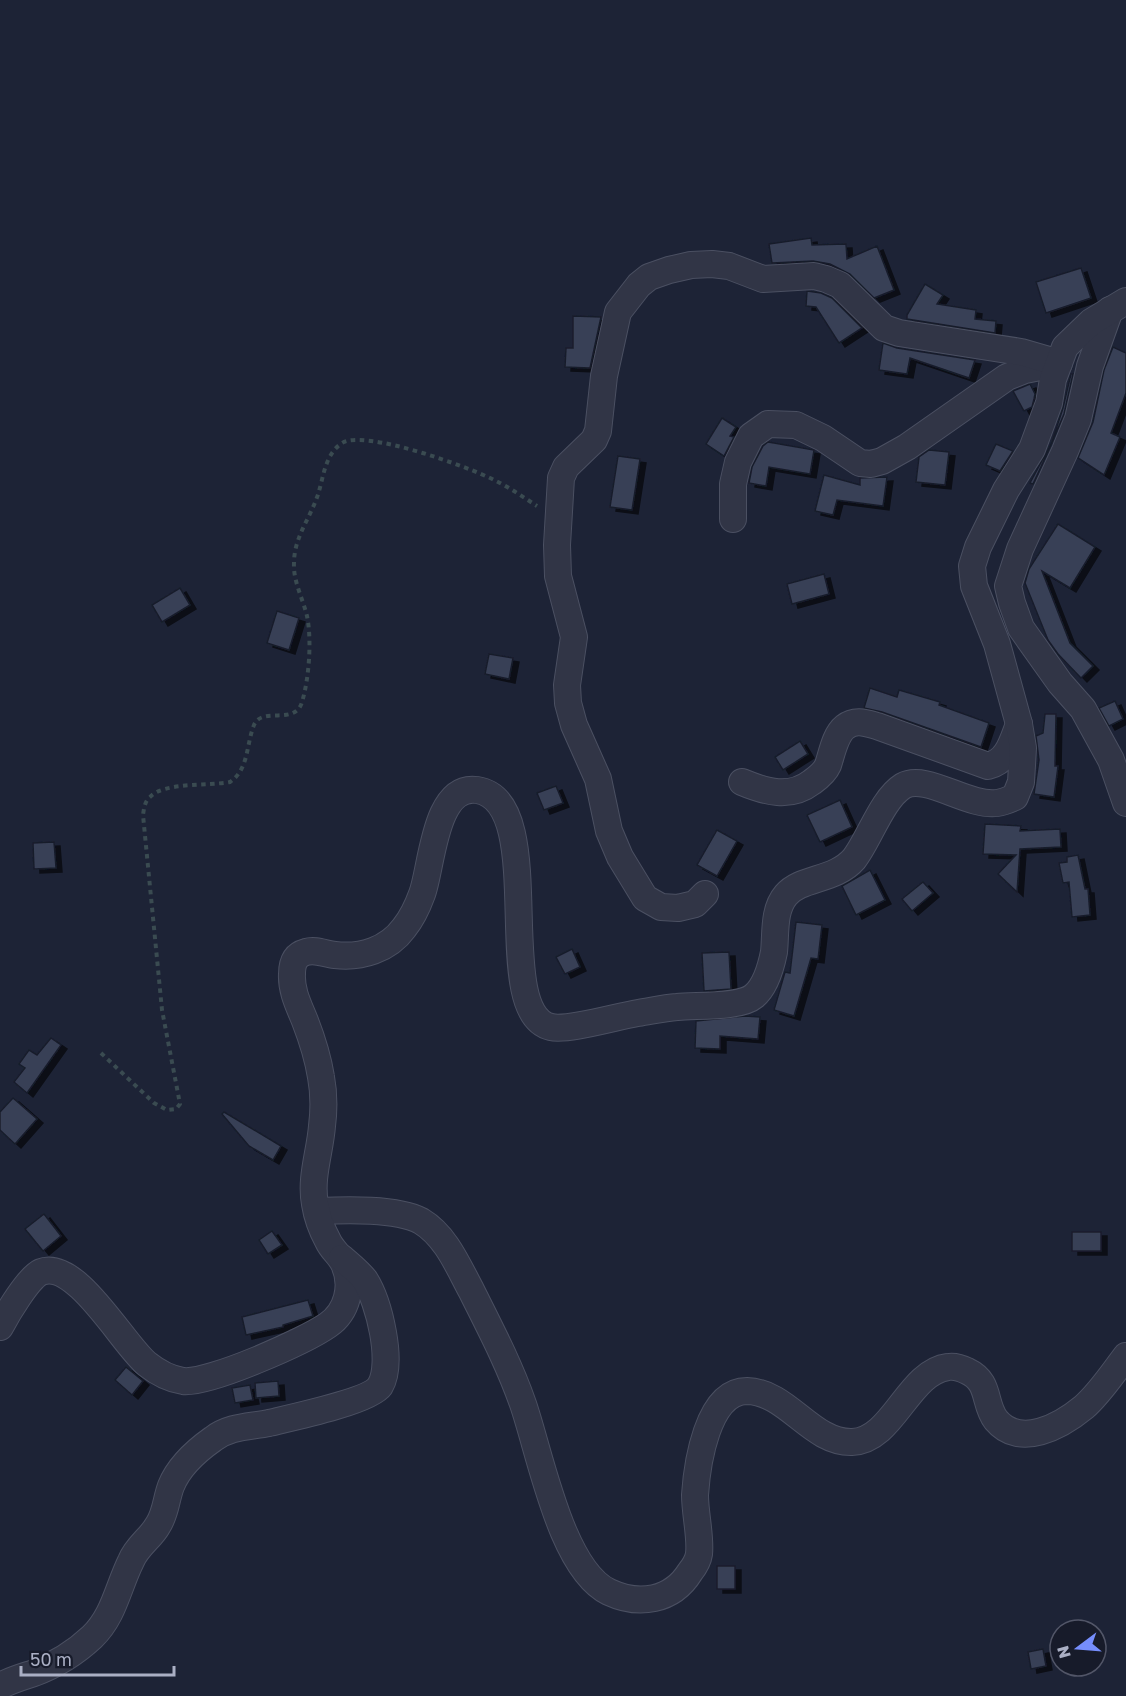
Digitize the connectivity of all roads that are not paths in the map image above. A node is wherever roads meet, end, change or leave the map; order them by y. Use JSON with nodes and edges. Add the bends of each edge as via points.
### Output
{"nodes":[{"id":1,"x":1118,"y":306,"type":"edge"},
{"id":2,"x":1059,"y":363,"type":"junction"},
{"id":3,"x":734,"y":519,"type":"dead end"},
{"id":4,"x":1019,"y":724,"type":"junction"},
{"id":5,"x":742,"y":782,"type":"dead end"},
{"id":6,"x":1126,"y":803,"type":"edge"},
{"id":7,"x":705,"y":894,"type":"dead end"},
{"id":8,"x":317,"y":1211,"type":"junction"},
{"id":9,"x":342,"y":1258,"type":"junction"},
{"id":10,"x":0,"y":1327,"type":"edge"},
{"id":11,"x":1126,"y":1356,"type":"edge"},
{"id":12,"x":0,"y":1686,"type":"edge"}],
"edges":[{"from":1,"to":2,"type":"street","via":[[1091,322],[1065,347]]},
{"from":1,"to":6,"type":"street","via":[[1090,366],[1078,419],[1020,549],[1008,586],[1021,628],[1083,709],[1111,760]]},
{"from":2,"to":3,"type":"street","via":[[1007,376],[907,447],[871,464],[860,463],[796,425],[768,424],[751,436],[738,462],[733,484]]},
{"from":2,"to":4,"type":"street","via":[[1032,449],[1006,490],[972,566],[974,586],[997,644]]},
{"from":2,"to":7,"type":"street","via":[[1022,352],[884,328],[840,285],[826,279],[763,279],[712,264],[691,265],[649,277],[618,312],[604,376],[598,431],[561,478],[558,576],[574,637],[568,704],[598,779],[609,831],[645,898],[661,907],[678,908],[695,904]]},
{"from":4,"to":5,"type":"street","via":[[1003,759],[988,766],[877,726],[853,723],[840,734],[820,777],[797,791],[783,793]]},
{"from":4,"to":8,"type":"street","via":[[1023,748],[1021,783],[1015,796],[1001,803],[985,803],[923,783],[907,783],[896,792],[856,856],[842,870],[798,886],[785,896],[778,909],[769,971],[753,997],[567,1028],[540,1022],[526,997],[518,875],[508,820],[495,799],[482,790],[462,793],[452,800],[436,830],[423,892],[402,931],[387,945],[370,953],[349,956],[314,951],[294,959],[295,998],[321,1075],[322,1129],[314,1175]]},
{"from":8,"to":9,"type":"street","via":[[331,1247]]},
{"from":8,"to":11,"type":"street","via":[[403,1214],[419,1220],[443,1240],[504,1356],[571,1550],[591,1581],[608,1592],[641,1601],[676,1590],[695,1565],[699,1554],[695,1496],[700,1464],[714,1414],[731,1395],[757,1393],[792,1410],[824,1434],[848,1443],[859,1442],[878,1432],[913,1390],[935,1371],[960,1368],[975,1375],[981,1383],[999,1424],[1014,1433],[1029,1435],[1061,1424],[1085,1406]]},
{"from":9,"to":10,"type":"street","via":[[348,1275],[348,1296],[342,1313],[331,1323],[305,1338],[203,1379],[184,1381],[145,1363],[91,1298],[57,1271],[40,1272]]},
{"from":9,"to":12,"type":"street","via":[[366,1281],[380,1317],[386,1367],[379,1388],[343,1404],[238,1427],[214,1438],[177,1473],[164,1514],[131,1559],[113,1608],[100,1628],[68,1656]]}]}
